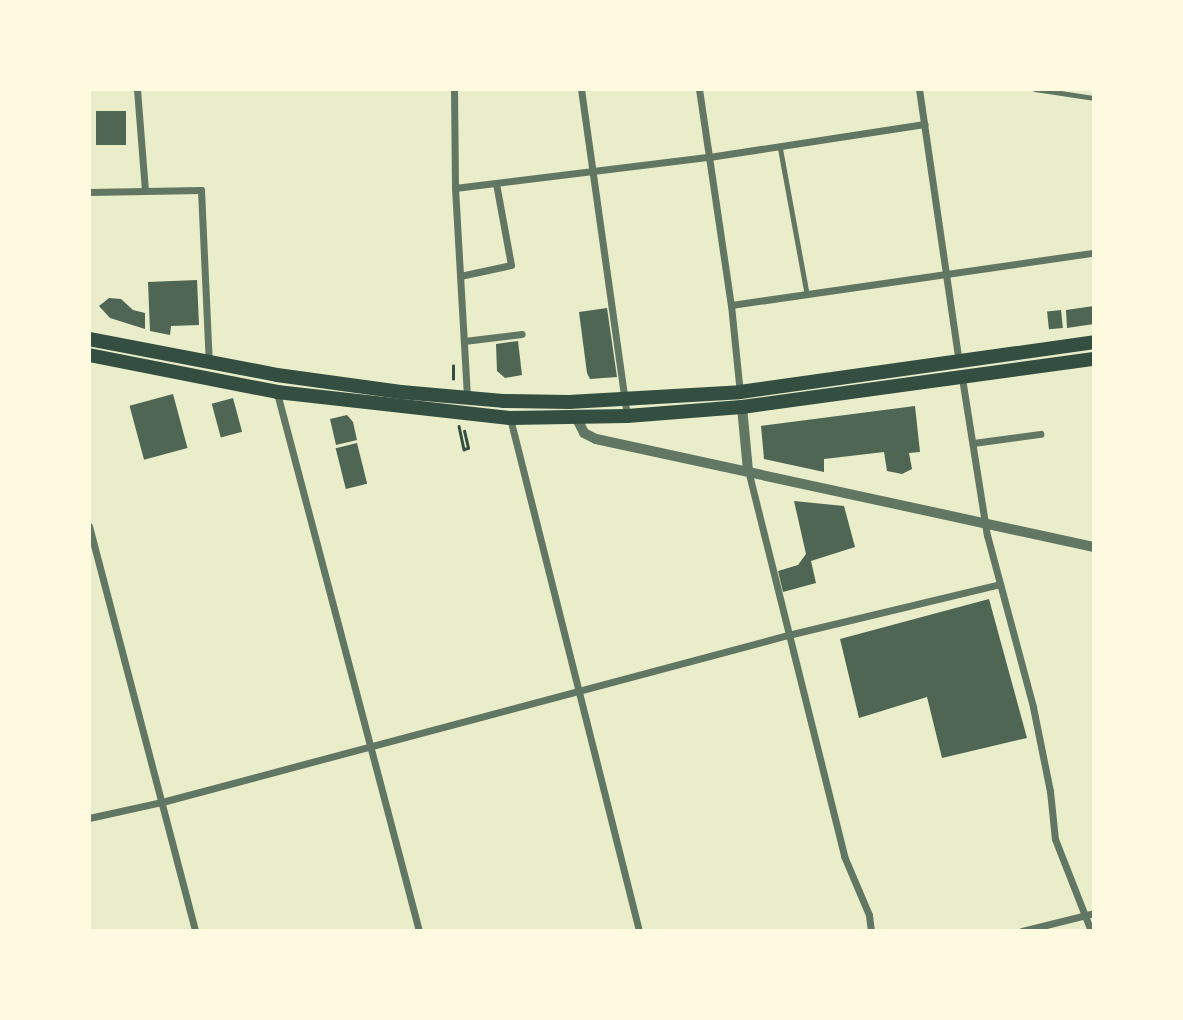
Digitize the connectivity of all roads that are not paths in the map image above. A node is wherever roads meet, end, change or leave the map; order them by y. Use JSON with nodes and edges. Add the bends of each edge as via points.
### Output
{"nodes":[{"id":1,"x":137,"y":89,"type":"edge"},
{"id":2,"x":454,"y":89,"type":"edge"},
{"id":3,"x":582,"y":89,"type":"edge"},
{"id":4,"x":699,"y":89,"type":"edge"},
{"id":5,"x":919,"y":89,"type":"edge"},
{"id":6,"x":1035,"y":89,"type":"edge"},
{"id":7,"x":1094,"y":98,"type":"edge"},
{"id":8,"x":924,"y":124,"type":"junction"},
{"id":9,"x":780,"y":146,"type":"junction"},
{"id":10,"x":709,"y":157,"type":"junction"},
{"id":11,"x":594,"y":171,"type":"junction"},
{"id":12,"x":496,"y":183,"type":"junction"},
{"id":13,"x":455,"y":188,"type":"junction"},
{"id":14,"x":145,"y":190,"type":"junction"},
{"id":15,"x":89,"y":192,"type":"edge"},
{"id":16,"x":1094,"y":253,"type":"edge"},
{"id":17,"x":945,"y":272,"type":"junction"},
{"id":18,"x":460,"y":276,"type":"junction"},
{"id":19,"x":807,"y":293,"type":"junction"},
{"id":20,"x":732,"y":305,"type":"junction"},
{"id":21,"x":522,"y":334,"type":"dead end"},
{"id":22,"x":89,"y":339,"type":"edge"},
{"id":23,"x":464,"y":341,"type":"junction"},
{"id":24,"x":1094,"y":342,"type":"edge"},
{"id":25,"x":89,"y":355,"type":"edge"},
{"id":26,"x":1094,"y":359,"type":"edge"},
{"id":27,"x":209,"y":362,"type":"junction"},
{"id":28,"x":959,"y":362,"type":"junction"},
{"id":29,"x":962,"y":378,"type":"junction"},
{"id":30,"x":209,"y":379,"type":"junction"},
{"id":31,"x":277,"y":392,"type":"junction"},
{"id":32,"x":467,"y":398,"type":"junction"},
{"id":33,"x":625,"y":398,"type":"junction"},
{"id":34,"x":741,"y":400,"type":"junction"},
{"id":35,"x":468,"y":414,"type":"junction"},
{"id":36,"x":627,"y":416,"type":"junction"},
{"id":37,"x":576,"y":417,"type":"junction"},
{"id":38,"x":509,"y":418,"type":"junction"},
{"id":39,"x":1040,"y":434,"type":"dead end"},
{"id":40,"x":973,"y":443,"type":"junction"},
{"id":41,"x":748,"y":470,"type":"junction"},
{"id":42,"x":985,"y":523,"type":"junction"},
{"id":43,"x":89,"y":526,"type":"edge"},
{"id":44,"x":1094,"y":547,"type":"edge"},
{"id":45,"x":1000,"y":584,"type":"junction"},
{"id":46,"x":788,"y":635,"type":"junction"},
{"id":47,"x":580,"y":693,"type":"junction"},
{"id":48,"x":371,"y":746,"type":"junction"},
{"id":49,"x":162,"y":802,"type":"junction"},
{"id":50,"x":89,"y":818,"type":"edge"},
{"id":51,"x":1090,"y":913,"type":"edge"},
{"id":52,"x":195,"y":931,"type":"edge"},
{"id":53,"x":419,"y":931,"type":"edge"},
{"id":54,"x":639,"y":931,"type":"edge"},
{"id":55,"x":871,"y":931,"type":"edge"},
{"id":56,"x":1022,"y":931,"type":"edge"},
{"id":57,"x":1091,"y":931,"type":"edge"}],
"edges":[{"from":1,"to":14,"type":"street"},
{"from":2,"to":13,"type":"street"},
{"from":3,"to":11,"type":"street"},
{"from":4,"to":10,"type":"street"},
{"from":5,"to":8,"type":"street"},
{"from":6,"to":7,"type":"lane"},
{"from":8,"to":9,"type":"street"},
{"from":8,"to":17,"type":"street"},
{"from":9,"to":10,"type":"street"},
{"from":9,"to":19,"type":"lane"},
{"from":10,"to":11,"type":"street"},
{"from":10,"to":20,"type":"street"},
{"from":11,"to":12,"type":"street"},
{"from":11,"to":33,"type":"street"},
{"from":12,"to":13,"type":"street"},
{"from":12,"to":18,"type":"street","via":[[511,265]]},
{"from":13,"to":18,"type":"street"},
{"from":14,"to":15,"type":"street"},
{"from":14,"to":27,"type":"street","via":[[201,190]]},
{"from":16,"to":17,"type":"street"},
{"from":17,"to":19,"type":"street"},
{"from":17,"to":28,"type":"street"},
{"from":18,"to":23,"type":"street"},
{"from":19,"to":20,"type":"street"},
{"from":20,"to":34,"type":"street"},
{"from":21,"to":23,"type":"street"},
{"from":22,"to":27,"type":"highway"},
{"from":23,"to":32,"type":"street"},
{"from":24,"to":28,"type":"highway"},
{"from":25,"to":30,"type":"highway"},
{"from":26,"to":29,"type":"highway"},
{"from":27,"to":30,"type":"street"},
{"from":27,"to":32,"type":"highway"},
{"from":28,"to":34,"type":"highway"},
{"from":29,"to":34,"type":"highway"},
{"from":29,"to":40,"type":"street"},
{"from":30,"to":31,"type":"highway"},
{"from":31,"to":35,"type":"highway"},
{"from":31,"to":48,"type":"street"},
{"from":32,"to":33,"type":"highway","via":[[569,402]]},
{"from":32,"to":35,"type":"street"},
{"from":33,"to":34,"type":"highway"},
{"from":33,"to":36,"type":"street"},
{"from":34,"to":36,"type":"highway"},
{"from":34,"to":41,"type":"street"},
{"from":35,"to":38,"type":"highway"},
{"from":36,"to":37,"type":"highway"},
{"from":37,"to":38,"type":"highway"},
{"from":37,"to":41,"type":"street","via":[[584,433],[596,439]]},
{"from":38,"to":47,"type":"street"},
{"from":39,"to":40,"type":"street"},
{"from":40,"to":42,"type":"street"},
{"from":41,"to":42,"type":"street"},
{"from":41,"to":46,"type":"street"},
{"from":42,"to":44,"type":"street"},
{"from":42,"to":45,"type":"street"},
{"from":43,"to":49,"type":"street"},
{"from":45,"to":46,"type":"street"},
{"from":45,"to":51,"type":"street","via":[[1033,707],[1055,839]]},
{"from":46,"to":47,"type":"street"},
{"from":46,"to":55,"type":"street","via":[[844,856],[869,915]]},
{"from":47,"to":48,"type":"street"},
{"from":47,"to":54,"type":"street"},
{"from":48,"to":49,"type":"street"},
{"from":48,"to":53,"type":"street"},
{"from":49,"to":50,"type":"street"},
{"from":49,"to":52,"type":"street"},
{"from":51,"to":56,"type":"street"},
{"from":51,"to":57,"type":"street"}]}
